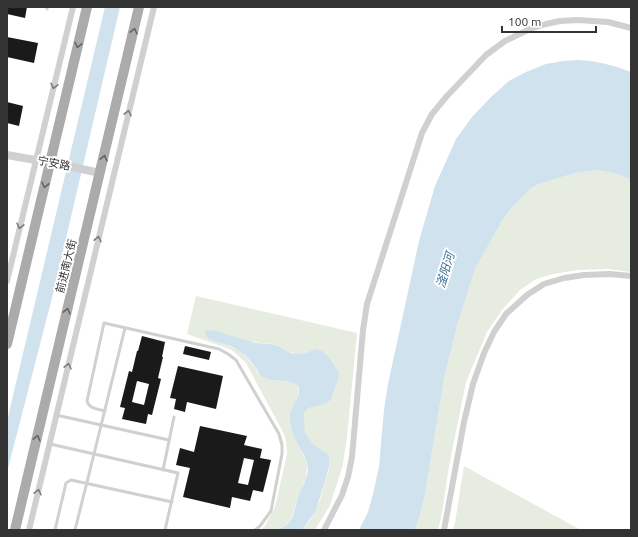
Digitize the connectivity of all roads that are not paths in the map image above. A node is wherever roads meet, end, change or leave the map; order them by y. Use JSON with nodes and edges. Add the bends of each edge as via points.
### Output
{"nodes":[{"id":1,"x":73,"y":7,"type":"edge"},
{"id":2,"x":87,"y":7,"type":"edge"},
{"id":3,"x":139,"y":7,"type":"edge"},
{"id":4,"x":154,"y":7,"type":"edge"},
{"id":5,"x":631,"y":28,"type":"edge"},
{"id":6,"x":7,"y":155,"type":"edge"},
{"id":7,"x":36,"y":160,"type":"junction"},
{"id":8,"x":50,"y":162,"type":"junction"},
{"id":9,"x":100,"y":173,"type":"junction"},
{"id":10,"x":631,"y":276,"type":"edge"},
{"id":11,"x":7,"y":281,"type":"edge"},
{"id":12,"x":125,"y":328,"type":"junction"},
{"id":13,"x":7,"y":344,"type":"edge"},
{"id":14,"x":105,"y":411,"type":"junction"},
{"id":15,"x":56,"y":415,"type":"junction"},
{"id":16,"x":174,"y":417,"type":"dead end"},
{"id":17,"x":102,"y":425,"type":"junction"},
{"id":18,"x":169,"y":440,"type":"junction"},
{"id":19,"x":49,"y":444,"type":"junction"},
{"id":20,"x":94,"y":454,"type":"junction"},
{"id":21,"x":163,"y":470,"type":"junction"},
{"id":22,"x":87,"y":484,"type":"junction"},
{"id":23,"x":172,"y":502,"type":"junction"},
{"id":24,"x":15,"y":530,"type":"edge"},
{"id":25,"x":28,"y":530,"type":"edge"},
{"id":26,"x":55,"y":530,"type":"edge"},
{"id":27,"x":75,"y":530,"type":"edge"},
{"id":28,"x":166,"y":530,"type":"edge"},
{"id":29,"x":255,"y":530,"type":"edge"},
{"id":30,"x":324,"y":530,"type":"edge"},
{"id":31,"x":444,"y":530,"type":"edge"}],
"edges":[{"from":1,"to":7,"type":"street","one_way":true},
{"from":2,"to":8,"type":"main road","one_way":true},
{"from":9,"to":3,"type":"main road","name":"前进南大街","one_way":true},
{"from":15,"to":4,"type":"street","one_way":true},
{"from":5,"to":30,"type":"street","via":[[608,22],[578,20],[560,21],[530,29],[505,41],[486,55],[432,114],[422,133],[367,304],[352,457],[342,495]]},
{"from":6,"to":7,"type":"street","name":"宁安路"},
{"from":7,"to":8,"type":"street","name":"宁安路"},
{"from":7,"to":11,"type":"street","one_way":true},
{"from":8,"to":9,"type":"street","name":"宁安路"},
{"from":8,"to":13,"type":"main road","one_way":true},
{"from":24,"to":9,"type":"main road","name":"前进南大街","one_way":true},
{"from":10,"to":31,"type":"street","via":[[584,275],[544,284],[527,294],[506,314],[484,353],[473,384]]},
{"from":12,"to":14,"type":"lane"},
{"from":12,"to":14,"type":"lane","via":[[104,323],[87,401],[90,407]]},
{"from":12,"to":29,"type":"lane","via":[[219,349],[236,360],[279,434],[282,445],[271,511]]},
{"from":14,"to":17,"type":"lane"},
{"from":15,"to":17,"type":"lane"},
{"from":15,"to":19,"type":"street"},
{"from":16,"to":18,"type":"lane"},
{"from":17,"to":18,"type":"lane"},
{"from":17,"to":20,"type":"lane"},
{"from":18,"to":21,"type":"lane"},
{"from":19,"to":20,"type":"lane"},
{"from":25,"to":19,"type":"street","one_way":true},
{"from":20,"to":21,"type":"lane"},
{"from":20,"to":22,"type":"lane"},
{"from":21,"to":23,"type":"lane","via":[[178,473]]},
{"from":22,"to":23,"type":"lane"},
{"from":22,"to":26,"type":"lane","via":[[71,480],[66,483]]},
{"from":22,"to":27,"type":"lane"},
{"from":23,"to":28,"type":"lane"}]}
